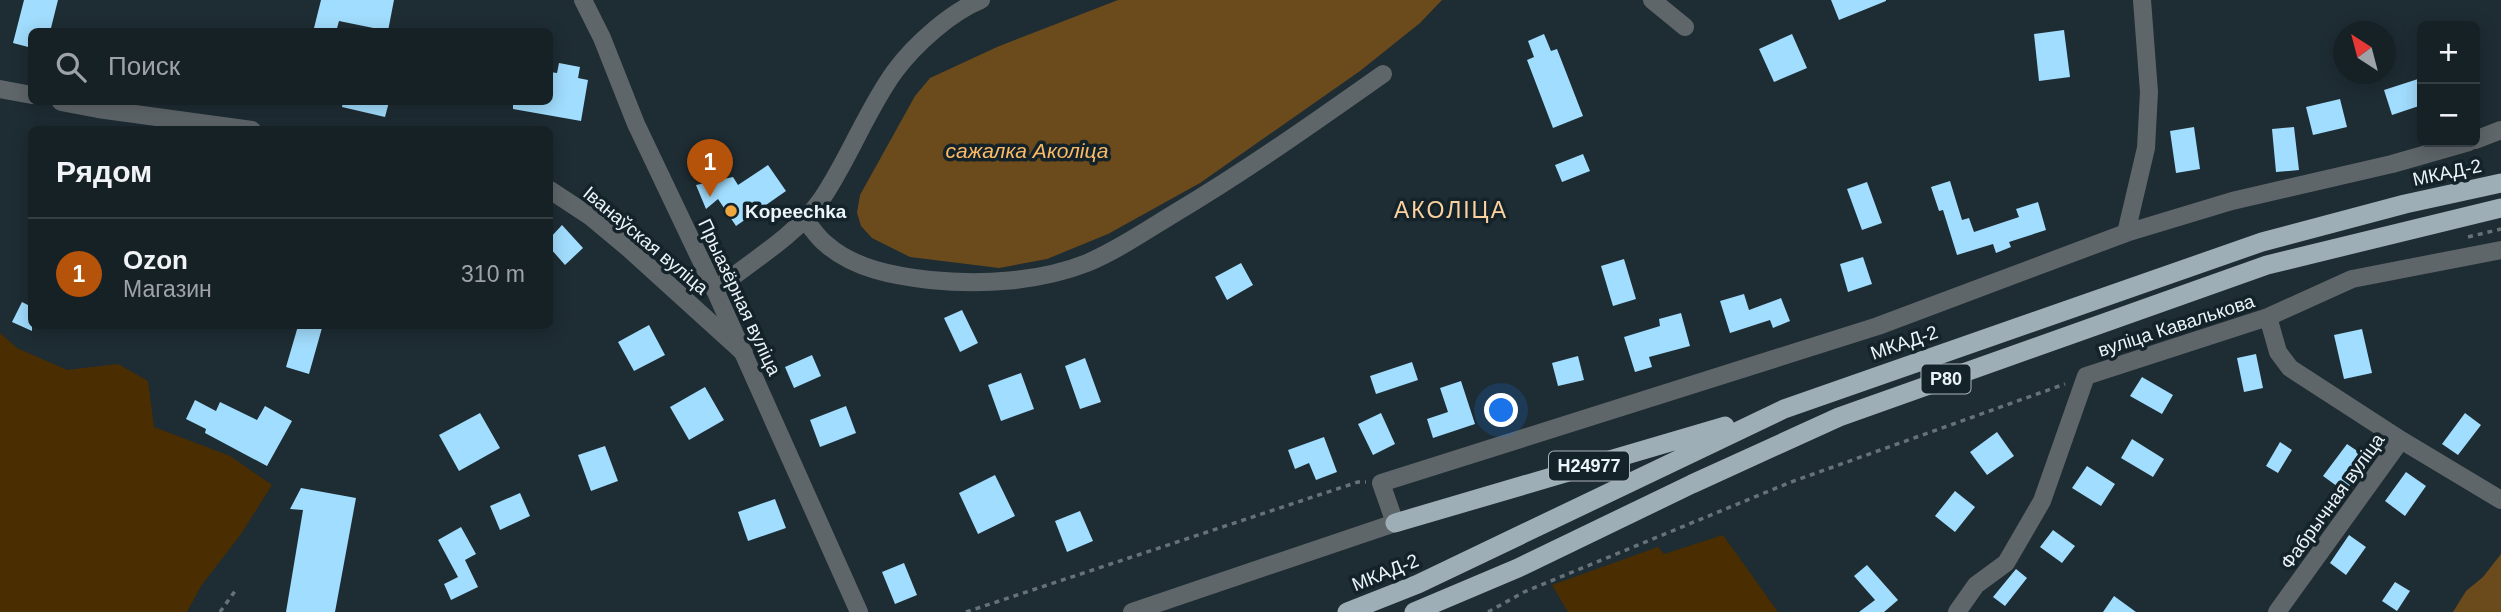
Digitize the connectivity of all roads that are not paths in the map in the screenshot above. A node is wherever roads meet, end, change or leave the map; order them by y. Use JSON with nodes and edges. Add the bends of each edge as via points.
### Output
{"nodes":[{"id":1,"x":583,"y":0,"type":"edge"},
{"id":2,"x":981,"y":0,"type":"edge"},
{"id":3,"x":1652,"y":0,"type":"edge"},
{"id":4,"x":2142,"y":0,"type":"edge"},
{"id":5,"x":1685,"y":27,"type":"dead end"},
{"id":6,"x":1383,"y":74,"type":"dead end"},
{"id":7,"x":0,"y":89,"type":"edge"},
{"id":8,"x":28,"y":94,"type":"edge"},
{"id":9,"x":77,"y":105,"type":"edge"},
{"id":10,"x":222,"y":126,"type":"edge"},
{"id":11,"x":2501,"y":130,"type":"edge"},
{"id":12,"x":2480,"y":138,"type":"edge"},
{"id":13,"x":2452,"y":147,"type":"edge"},
{"id":14,"x":2501,"y":183,"type":"edge"},
{"id":15,"x":553,"y":192,"type":"edge"},
{"id":16,"x":2501,"y":208,"type":"edge"},
{"id":17,"x":805,"y":220,"type":"junction"},
{"id":18,"x":2126,"y":233,"type":"junction"},
{"id":19,"x":2501,"y":250,"type":"edge"},
{"id":20,"x":715,"y":290,"type":"junction"},
{"id":21,"x":2268,"y":317,"type":"junction"},
{"id":22,"x":744,"y":353,"type":"junction"},
{"id":23,"x":1783,"y":408,"type":"junction"},
{"id":24,"x":2401,"y":440,"type":"junction"},
{"id":25,"x":2501,"y":500,"type":"edge"},
{"id":26,"x":1395,"y":523,"type":"junction"},
{"id":27,"x":1518,"y":568,"type":"junction"},
{"id":28,"x":859,"y":612,"type":"edge"},
{"id":29,"x":1132,"y":612,"type":"edge"},
{"id":30,"x":1347,"y":612,"type":"edge"},
{"id":31,"x":1414,"y":612,"type":"edge"},
{"id":32,"x":1451,"y":612,"type":"edge"},
{"id":33,"x":1956,"y":612,"type":"edge"},
{"id":34,"x":2277,"y":612,"type":"edge"}],
"edges":[{"from":1,"to":20,"type":"street","name":"Прыазёрная вуліца"},
{"from":2,"to":17,"type":"street","via":[[931,33],[895,71]]},
{"from":3,"to":5,"type":"street"},
{"from":4,"to":18,"type":"street","via":[[2149,92],[2146,148]]},
{"from":6,"to":17,"type":"street","via":[[1219,187],[1125,243],[1043,276],[949,282],[898,276],[855,262],[826,245]]},
{"from":7,"to":8,"type":"street"},
{"from":9,"to":10,"type":"street"},
{"from":11,"to":12,"type":"street"},
{"from":13,"to":18,"type":"street","via":[[2232,201]]},
{"from":14,"to":23,"type":"highway","name":"МКАД-2","number":"Р80","via":[[2262,242]]},
{"from":15,"to":22,"type":"street","name":"Іванаўская вуліца","via":[[627,247]]},
{"from":16,"to":27,"type":"highway","number":"Р80","via":[[2267,265],[1839,417]]},
{"from":17,"to":20,"type":"street"},
{"from":18,"to":26,"type":"street","via":[[1878,326],[1381,483]]},
{"from":19,"to":21,"type":"street","name":"вуліца Кавалькова","via":[[2352,279]]},
{"from":20,"to":22,"type":"street","name":"Прыазёрная вуліца"},
{"from":21,"to":24,"type":"street","via":[[2278,352],[2290,368]]},
{"from":21,"to":33,"type":"street","name":"вуліца Кавалькова","via":[[2086,376],[2042,501],[2006,564],[1976,585]]},
{"from":22,"to":28,"type":"street","name":"Прыазёрная вуліца"},
{"from":23,"to":26,"type":"highway","number":"Н24977"},
{"from":23,"to":30,"type":"highway","name":"МКАД-2","number":"Р80","via":[[1418,584]]},
{"from":24,"to":25,"type":"street","name":"Фабрычная вуліца"},
{"from":24,"to":34,"type":"street","name":"Фабрычная вуліца"},
{"from":26,"to":29,"type":"street","number":"Н24977"},
{"from":27,"to":31,"type":"highway","number":"Р80"},
{"from":27,"to":32,"type":"highway"}]}
